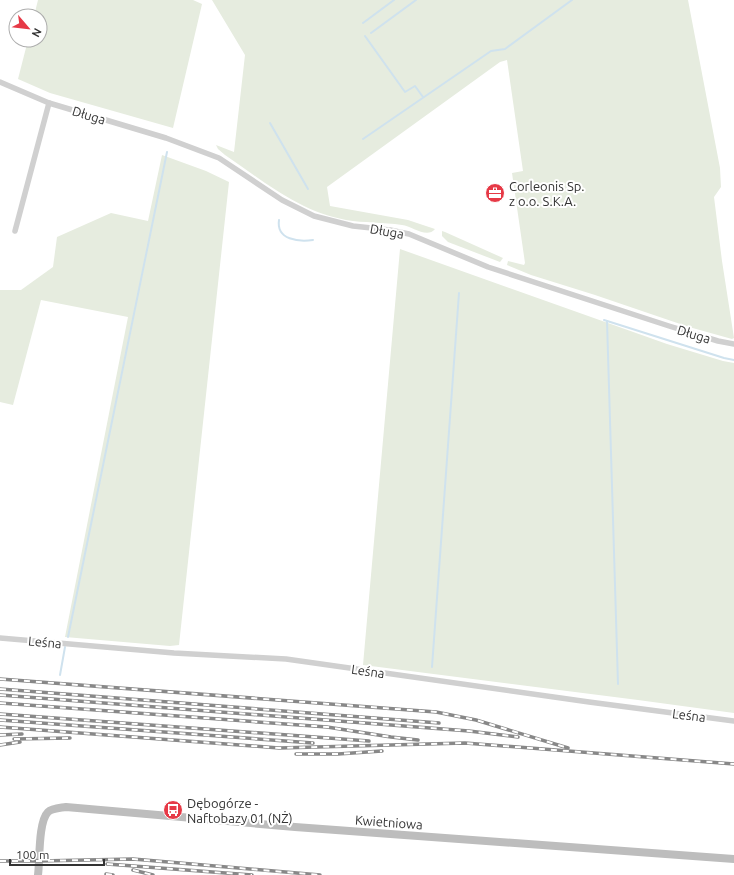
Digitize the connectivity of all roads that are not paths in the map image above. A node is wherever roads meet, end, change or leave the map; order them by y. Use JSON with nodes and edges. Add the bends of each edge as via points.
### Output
{"nodes":[{"id":1,"x":0,"y":82,"type":"edge"},
{"id":2,"x":49,"y":103,"type":"junction"},
{"id":3,"x":15,"y":231,"type":"dead end"},
{"id":4,"x":734,"y":344,"type":"edge"},
{"id":5,"x":0,"y":638,"type":"edge"},
{"id":6,"x":734,"y":721,"type":"edge"},
{"id":7,"x":734,"y":859,"type":"edge"},
{"id":8,"x":38,"y":875,"type":"edge"}],
"edges":[{"from":1,"to":2,"type":"street","name":"Długa"},
{"from":2,"to":3,"type":"street"},
{"from":2,"to":4,"type":"street","name":"Długa","via":[[166,138],[219,158],[282,200],[314,216],[353,226],[409,234],[488,267]]},
{"from":5,"to":6,"type":"street","name":"Leśna","via":[[174,653],[286,659]]},
{"from":7,"to":8,"type":"street","name":"Kwietniowa","via":[[295,827],[70,807],[51,810],[45,817],[42,824]]}]}
